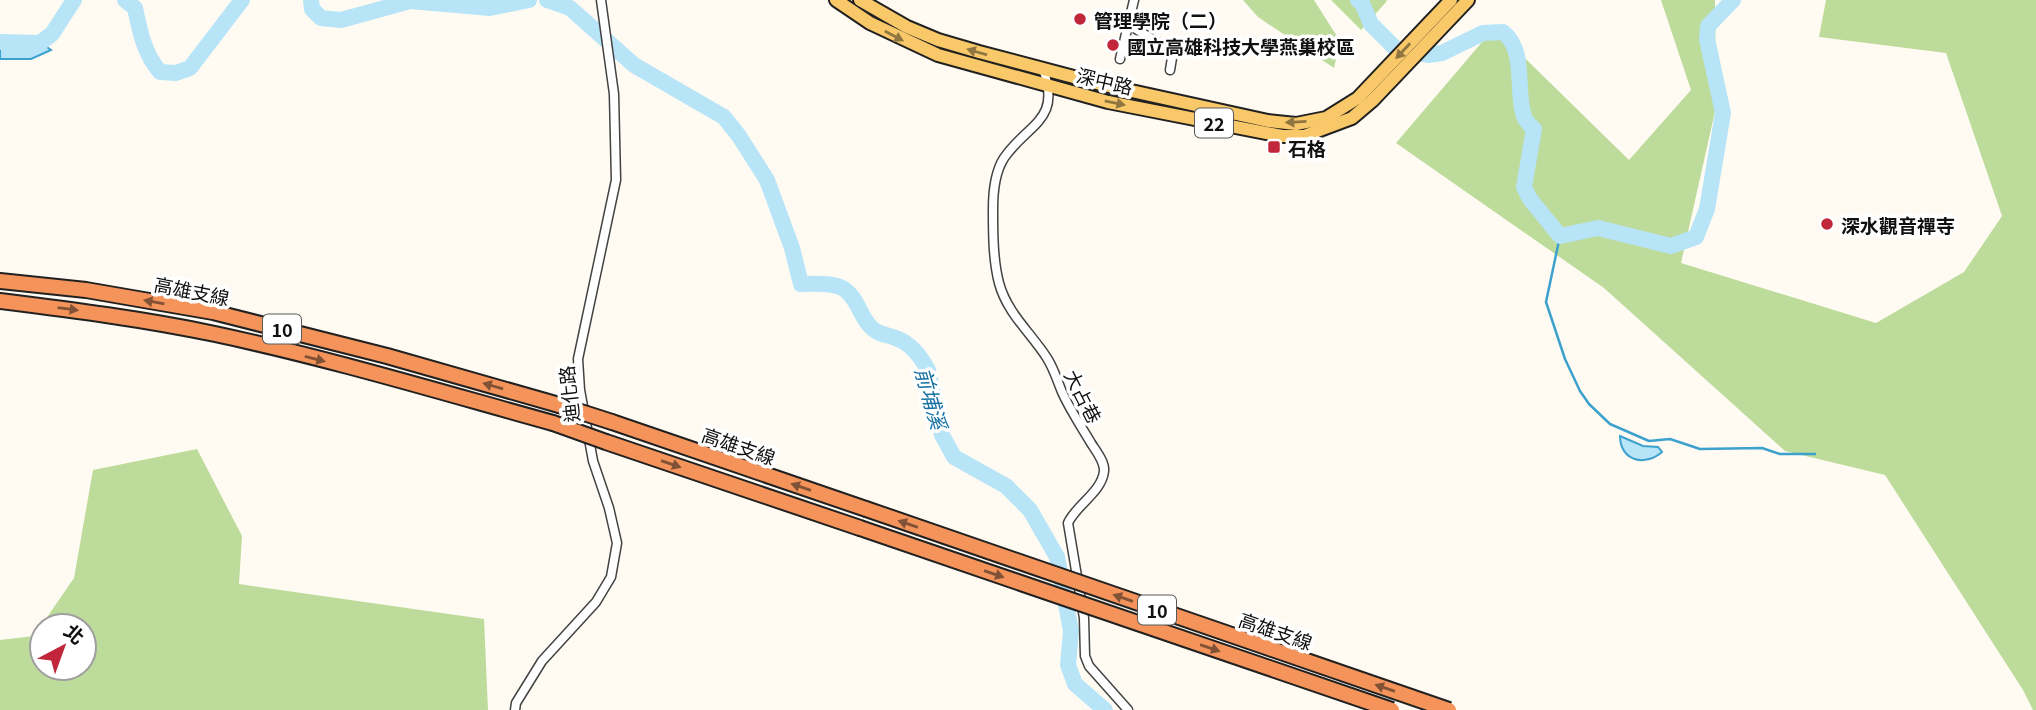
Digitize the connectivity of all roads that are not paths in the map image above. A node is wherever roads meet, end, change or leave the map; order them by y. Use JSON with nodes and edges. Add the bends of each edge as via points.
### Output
{"nodes":[{"id":1,"x":601,"y":0,"type":"edge"},
{"id":2,"x":836,"y":0,"type":"edge"},
{"id":3,"x":860,"y":0,"type":"edge"},
{"id":4,"x":1134,"y":0,"type":"edge"},
{"id":5,"x":1456,"y":3,"type":"edge"},
{"id":6,"x":1128,"y":24,"type":"junction"},
{"id":7,"x":1120,"y":59,"type":"dead end"},
{"id":8,"x":1043,"y":69,"type":"junction"},
{"id":9,"x":1170,"y":71,"type":"dead end"},
{"id":10,"x":1050,"y":92,"type":"junction"},
{"id":11,"x":1365,"y":100,"type":"junction"},
{"id":12,"x":0,"y":281,"type":"edge"},
{"id":13,"x":0,"y":301,"type":"edge"},
{"id":14,"x":515,"y":710,"type":"edge"},
{"id":15,"x":1128,"y":710,"type":"edge"},
{"id":16,"x":1392,"y":710,"type":"edge"},
{"id":17,"x":1449,"y":710,"type":"edge"}],
"edges":[{"from":1,"to":14,"type":"street","name":"迪化路","via":[[614,94],[615,180],[578,359],[593,461],[617,543],[611,577],[596,602],[542,661]]},
{"from":2,"to":10,"type":"main road","name":"深中路","number":"22","one_way":true,"via":[[870,23],[938,55]]},
{"from":8,"to":3,"type":"main road","name":"深中路","number":"22","one_way":true,"via":[[938,40]]},
{"from":4,"to":6,"type":"street"},
{"from":5,"to":11,"type":"main road","number":"22"},
{"from":6,"to":7,"type":"street"},
{"from":6,"to":9,"type":"street","via":[[1173,52]]},
{"from":8,"to":10,"type":"street"},
{"from":11,"to":8,"type":"main road","name":"深中路","number":"22","one_way":true,"via":[[1326,118],[1296,124]]},
{"from":10,"to":11,"type":"main road","name":"深中路","number":"22","one_way":true,"via":[[1282,136],[1304,136],[1346,122]]},
{"from":10,"to":15,"type":"street","name":"大占巷","via":[[1042,116],[1003,160],[995,182],[999,283],[1017,321],[1056,372],[1074,416],[1105,470],[1094,492],[1068,523],[1084,618],[1085,656]]},
{"from":17,"to":12,"type":"highway","name":"高雄支線","number":"10","one_way":true,"bridge":true,"via":[[559,405],[213,312]]},
{"from":13,"to":16,"type":"highway","name":"高雄支線","number":"10","one_way":true,"bridge":true,"via":[[215,334],[553,423]]}]}
